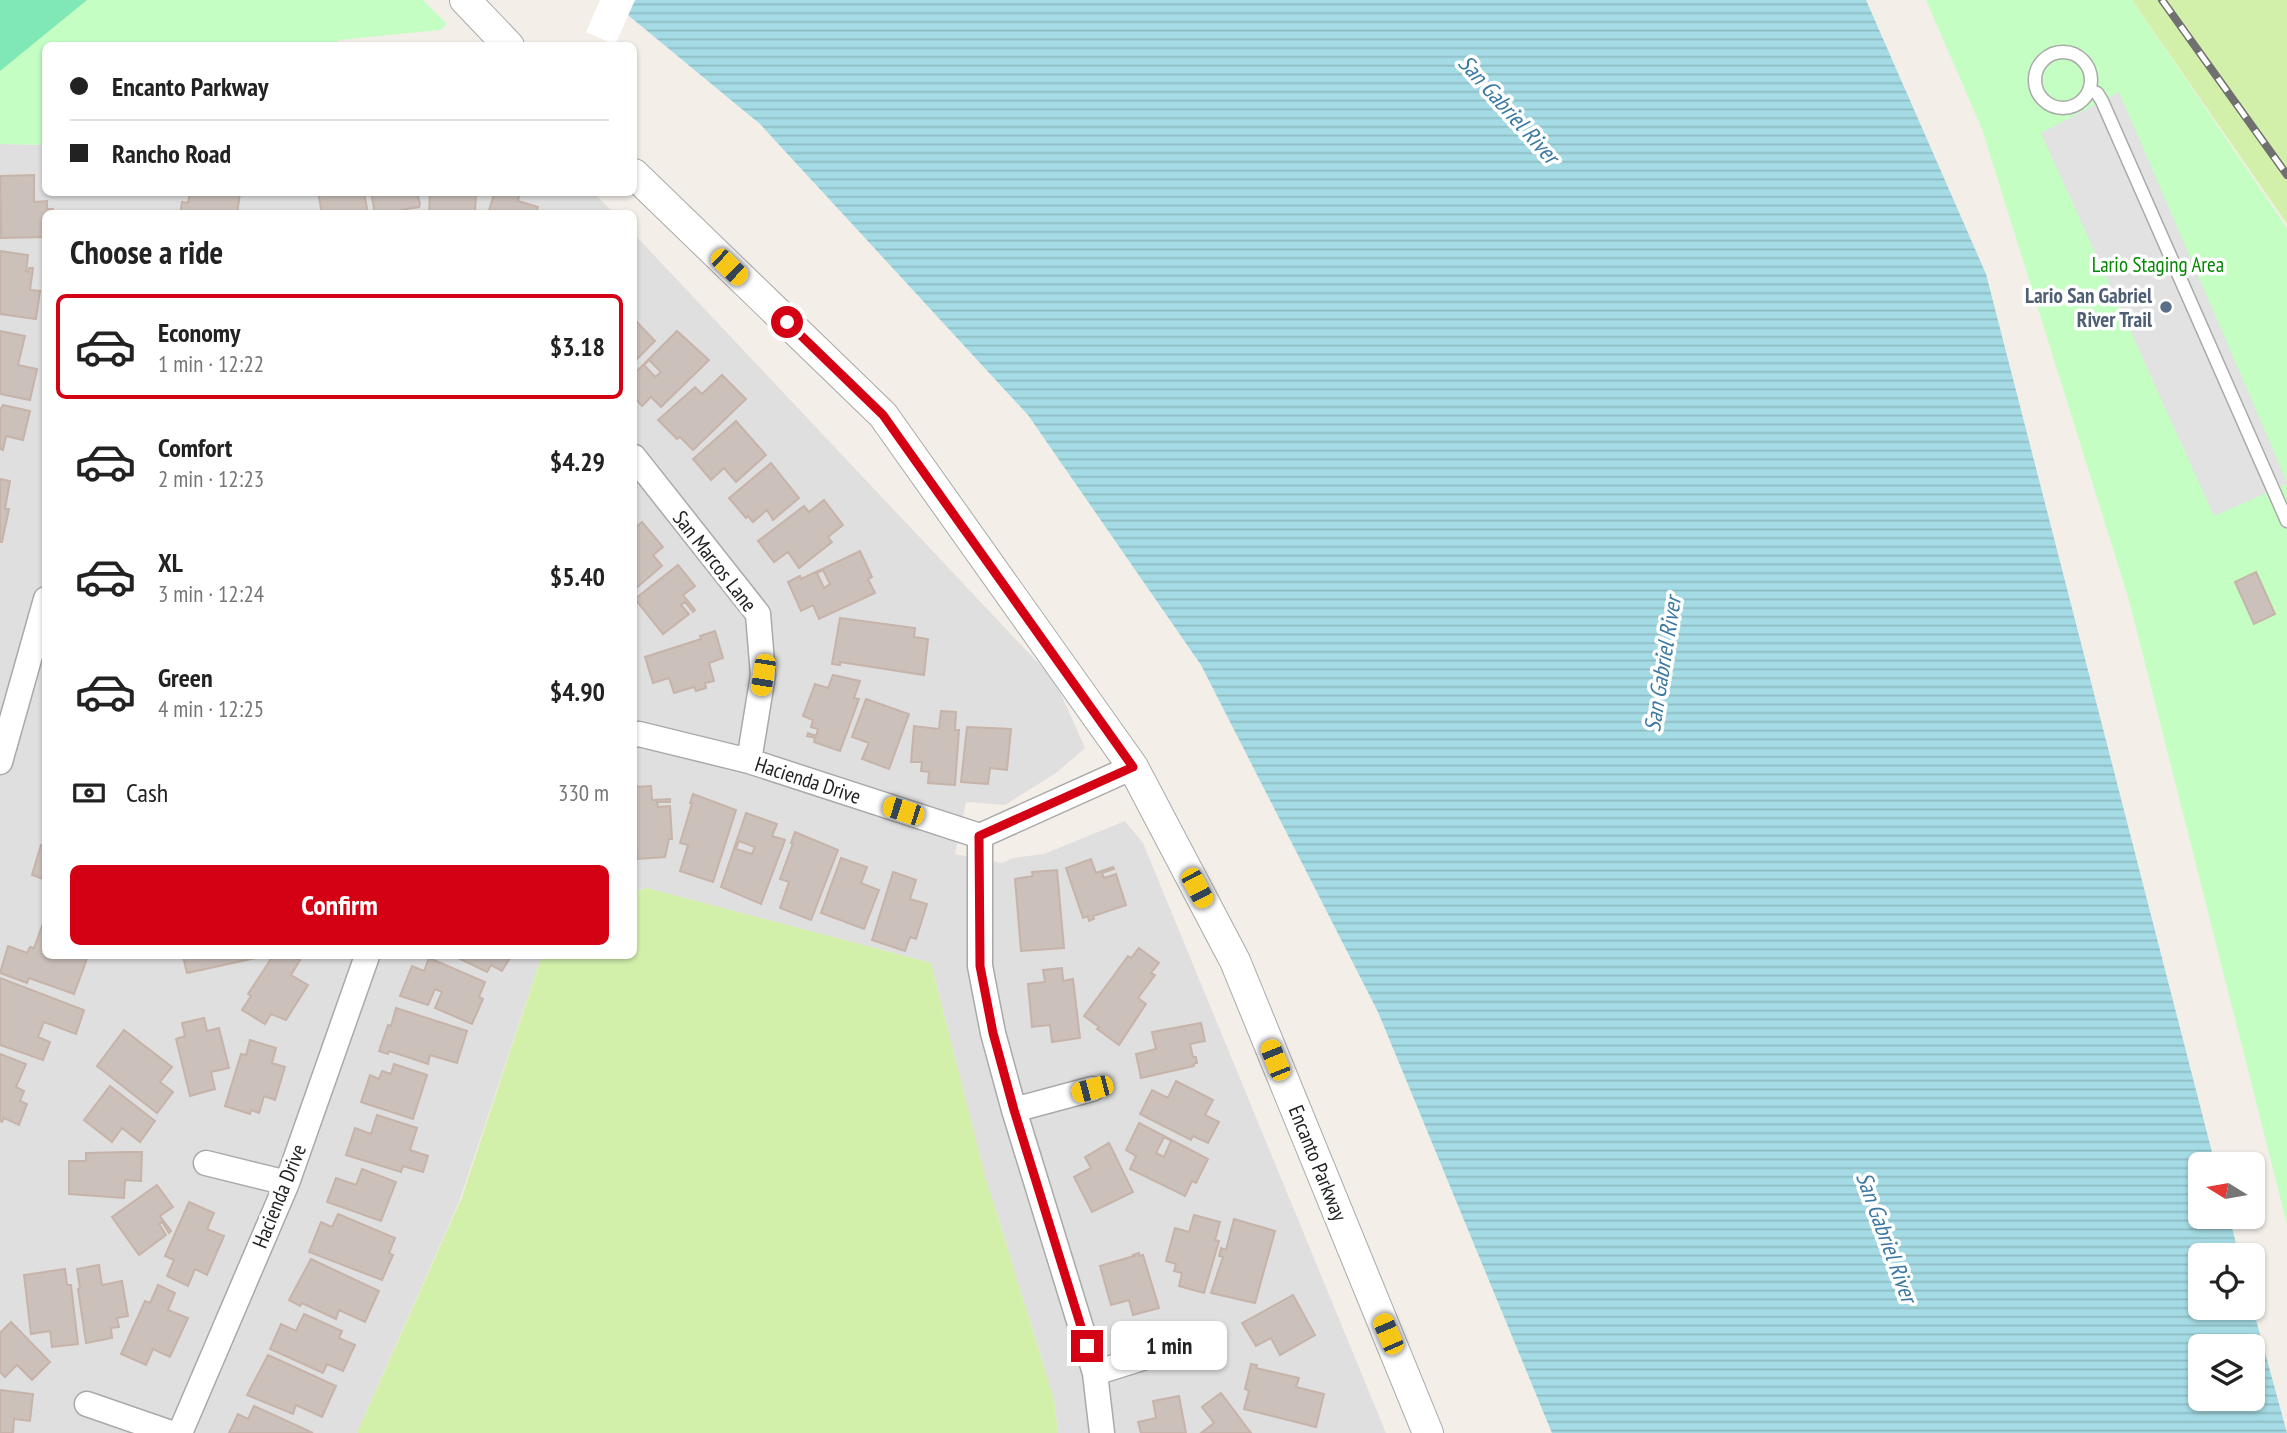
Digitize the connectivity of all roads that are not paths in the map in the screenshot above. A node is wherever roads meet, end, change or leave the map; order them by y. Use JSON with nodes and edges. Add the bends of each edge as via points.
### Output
{"nodes":[{"id":1,"x":465,"y":0,"type":"edge"},
{"id":2,"x":505,"y":42,"type":"edge"},
{"id":3,"x":2090,"y":90,"type":"junction"},
{"id":4,"x":637,"y":177,"type":"edge"},
{"id":5,"x":637,"y":461,"type":"edge"},
{"id":6,"x":2287,"y":521,"type":"edge"},
{"id":7,"x":42,"y":612,"type":"edge"},
{"id":8,"x":637,"y":734,"type":"edge"},
{"id":9,"x":749,"y":761,"type":"junction"},
{"id":10,"x":0,"y":762,"type":"edge"},
{"id":11,"x":1133,"y":767,"type":"junction"},
{"id":12,"x":979,"y":836,"type":"junction"},
{"id":13,"x":366,"y":959,"type":"edge"},
{"id":14,"x":1092,"y":1089,"type":"dead end"},
{"id":15,"x":1014,"y":1110,"type":"junction"},
{"id":16,"x":206,"y":1163,"type":"dead end"},
{"id":17,"x":287,"y":1183,"type":"junction"},
{"id":18,"x":1190,"y":1343,"type":"dead end"},
{"id":19,"x":1095,"y":1373,"type":"junction"},
{"id":20,"x":87,"y":1404,"type":"dead end"},
{"id":21,"x":172,"y":1433,"type":"edge"},
{"id":22,"x":180,"y":1433,"type":"edge"},
{"id":23,"x":1102,"y":1433,"type":"edge"},
{"id":24,"x":1429,"y":1433,"type":"edge"}],
"edges":[{"from":1,"to":2,"type":"street"},
{"from":3,"to":3,"type":"lane","via":[[2089,70],[2068,51],[2048,55],[2036,70],[2036,89],[2048,104],[2077,105]]},
{"from":3,"to":6,"type":"lane","via":[[2102,101]]},
{"from":4,"to":11,"type":"street","name":"Encanto Parkway","via":[[883,415]]},
{"from":5,"to":9,"type":"street","name":"San Marcos Lane","via":[[758,614],[763,675]]},
{"from":7,"to":10,"type":"street"},
{"from":8,"to":9,"type":"street","name":"Hacienda Drive"},
{"from":9,"to":12,"type":"street","name":"Hacienda Drive"},
{"from":11,"to":12,"type":"street"},
{"from":11,"to":24,"type":"street","name":"Encanto Parkway","via":[[1235,961]]},
{"from":12,"to":15,"type":"street","via":[[980,966]]},
{"from":13,"to":17,"type":"street","name":"Hacienda Drive"},
{"from":14,"to":15,"type":"street"},
{"from":15,"to":19,"type":"street"},
{"from":16,"to":17,"type":"street"},
{"from":17,"to":22,"type":"street","name":"Hacienda Drive"},
{"from":18,"to":19,"type":"street"},
{"from":19,"to":23,"type":"street"},
{"from":20,"to":21,"type":"street"}]}
